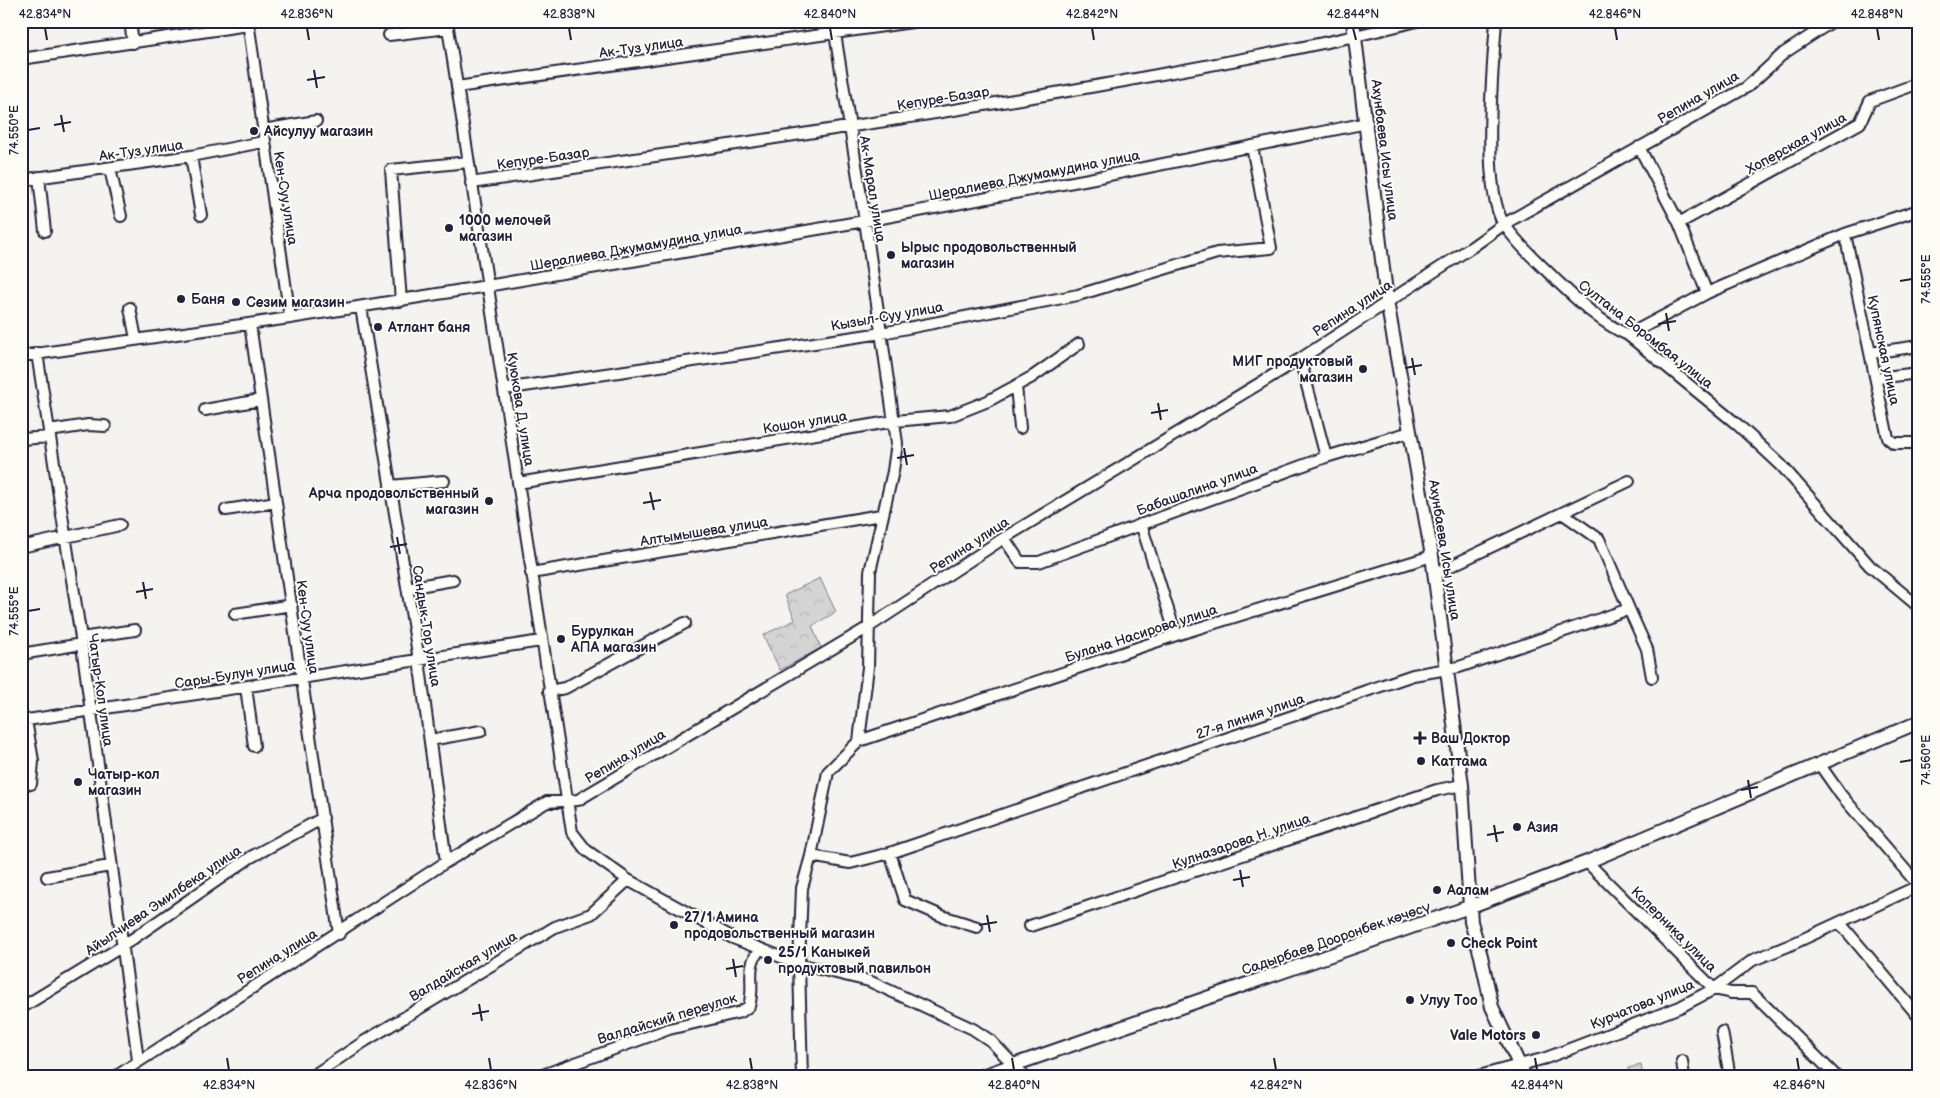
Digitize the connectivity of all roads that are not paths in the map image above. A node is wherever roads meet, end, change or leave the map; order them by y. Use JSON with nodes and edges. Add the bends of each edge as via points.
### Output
{"nodes":[{"id":1,"x":130,"y":21,"type":"edge"},
{"id":2,"x":833,"y":21,"type":"edge"},
{"id":3,"x":919,"y":21,"type":"edge"},
{"id":4,"x":1353,"y":21,"type":"edge"},
{"id":5,"x":1496,"y":21,"type":"edge"},
{"id":6,"x":1833,"y":21,"type":"edge"},
{"id":7,"x":1413,"y":22,"type":"edge"},
{"id":8,"x":248,"y":23,"type":"edge"},
{"id":9,"x":447,"y":24,"type":"edge"},
{"id":10,"x":835,"y":34,"type":"junction"},
{"id":11,"x":389,"y":35,"type":"dead end"},
{"id":12,"x":1355,"y":35,"type":"junction"},
{"id":13,"x":133,"y":43,"type":"junction"},
{"id":14,"x":21,"y":59,"type":"edge"},
{"id":15,"x":1919,"y":83,"type":"edge"},
{"id":16,"x":457,"y":87,"type":"junction"},
{"id":17,"x":316,"y":121,"type":"dead end"},
{"id":18,"x":1367,"y":123,"type":"junction"},
{"id":19,"x":849,"y":127,"type":"junction"},
{"id":20,"x":263,"y":130,"type":"junction"},
{"id":21,"x":263,"y":142,"type":"junction"},
{"id":22,"x":1252,"y":146,"type":"junction"},
{"id":23,"x":1639,"y":147,"type":"junction"},
{"id":24,"x":191,"y":156,"type":"junction"},
{"id":25,"x":468,"y":162,"type":"junction"},
{"id":26,"x":110,"y":169,"type":"junction"},
{"id":27,"x":38,"y":177,"type":"junction"},
{"id":28,"x":21,"y":180,"type":"edge"},
{"id":29,"x":471,"y":183,"type":"junction"},
{"id":30,"x":1919,"y":210,"type":"edge"},
{"id":31,"x":202,"y":215,"type":"dead end"},
{"id":32,"x":121,"y":216,"type":"dead end"},
{"id":33,"x":865,"y":221,"type":"junction"},
{"id":34,"x":1679,"y":222,"type":"junction"},
{"id":35,"x":1504,"y":224,"type":"junction"},
{"id":36,"x":46,"y":231,"type":"dead end"},
{"id":37,"x":1845,"y":234,"type":"junction"},
{"id":38,"x":487,"y":286,"type":"junction"},
{"id":39,"x":1707,"y":294,"type":"junction"},
{"id":40,"x":401,"y":301,"type":"junction"},
{"id":41,"x":1387,"y":301,"type":"junction"},
{"id":42,"x":361,"y":307,"type":"junction"},
{"id":43,"x":130,"y":308,"type":"dead end"},
{"id":44,"x":290,"y":318,"type":"junction"},
{"id":45,"x":250,"y":324,"type":"junction"},
{"id":46,"x":882,"y":333,"type":"junction"},
{"id":47,"x":1628,"y":335,"type":"junction"},
{"id":48,"x":136,"y":340,"type":"junction"},
{"id":49,"x":1079,"y":344,"type":"dead end"},
{"id":50,"x":1919,"y":346,"type":"edge"},
{"id":51,"x":37,"y":353,"type":"junction"},
{"id":52,"x":1870,"y":353,"type":"junction"},
{"id":53,"x":21,"y":356,"type":"edge"},
{"id":54,"x":1300,"y":359,"type":"junction"},
{"id":55,"x":1919,"y":373,"type":"edge"},
{"id":56,"x":1876,"y":378,"type":"junction"},
{"id":57,"x":1016,"y":386,"type":"junction"},
{"id":58,"x":504,"y":389,"type":"junction"},
{"id":59,"x":260,"y":400,"type":"junction"},
{"id":60,"x":205,"y":410,"type":"dead end"},
{"id":61,"x":895,"y":421,"type":"junction"},
{"id":62,"x":105,"y":426,"type":"dead end"},
{"id":63,"x":1020,"y":428,"type":"dead end"},
{"id":64,"x":1410,"y":432,"type":"junction"},
{"id":65,"x":50,"y":434,"type":"junction"},
{"id":66,"x":21,"y":439,"type":"edge"},
{"id":67,"x":1917,"y":445,"type":"edge"},
{"id":68,"x":1326,"y":457,"type":"junction"},
{"id":69,"x":444,"y":481,"type":"dead end"},
{"id":70,"x":1629,"y":481,"type":"dead end"},
{"id":71,"x":518,"y":483,"type":"junction"},
{"id":72,"x":390,"y":486,"type":"junction"},
{"id":73,"x":276,"y":502,"type":"junction"},
{"id":74,"x":226,"y":510,"type":"dead end"},
{"id":75,"x":1562,"y":513,"type":"junction"},
{"id":76,"x":882,"y":515,"type":"junction"},
{"id":77,"x":1142,"y":524,"type":"junction"},
{"id":78,"x":120,"y":525,"type":"dead end"},
{"id":79,"x":1004,"y":538,"type":"junction"},
{"id":80,"x":65,"y":539,"type":"junction"},
{"id":81,"x":21,"y":547,"type":"edge"},
{"id":82,"x":1432,"y":556,"type":"junction"},
{"id":83,"x":531,"y":573,"type":"junction"},
{"id":84,"x":1434,"y":574,"type":"junction"},
{"id":85,"x":453,"y":580,"type":"dead end"},
{"id":86,"x":407,"y":588,"type":"junction"},
{"id":87,"x":292,"y":605,"type":"junction"},
{"id":88,"x":1919,"y":607,"type":"edge"},
{"id":89,"x":1629,"y":609,"type":"junction"},
{"id":90,"x":235,"y":614,"type":"dead end"},
{"id":91,"x":685,"y":623,"type":"dead end"},
{"id":92,"x":867,"y":628,"type":"junction"},
{"id":93,"x":135,"y":630,"type":"dead end"},
{"id":94,"x":1176,"y":635,"type":"junction"},
{"id":95,"x":81,"y":641,"type":"junction"},
{"id":96,"x":541,"y":641,"type":"junction"},
{"id":97,"x":21,"y":654,"type":"edge"},
{"id":98,"x":419,"y":660,"type":"junction"},
{"id":99,"x":1447,"y":669,"type":"junction"},
{"id":100,"x":1652,"y":677,"type":"dead end"},
{"id":101,"x":302,"y":678,"type":"junction"},
{"id":102,"x":246,"y":687,"type":"junction"},
{"id":103,"x":549,"y":691,"type":"junction"},
{"id":104,"x":90,"y":710,"type":"junction"},
{"id":105,"x":24,"y":720,"type":"edge"},
{"id":106,"x":1919,"y":722,"type":"edge"},
{"id":107,"x":481,"y":731,"type":"dead end"},
{"id":108,"x":430,"y":740,"type":"junction"},
{"id":109,"x":859,"y":741,"type":"junction"},
{"id":110,"x":254,"y":746,"type":"dead end"},
{"id":111,"x":1820,"y":765,"type":"junction"},
{"id":112,"x":31,"y":784,"type":"dead end"},
{"id":113,"x":1462,"y":785,"type":"junction"},
{"id":114,"x":566,"y":801,"type":"junction"},
{"id":115,"x":323,"y":818,"type":"junction"},
{"id":116,"x":890,"y":854,"type":"junction"},
{"id":117,"x":810,"y":856,"type":"junction"},
{"id":118,"x":446,"y":862,"type":"junction"},
{"id":119,"x":1588,"y":862,"type":"junction"},
{"id":120,"x":110,"y":866,"type":"junction"},
{"id":121,"x":47,"y":876,"type":"dead end"},
{"id":122,"x":628,"y":880,"type":"junction"},
{"id":123,"x":1919,"y":886,"type":"edge"},
{"id":124,"x":1469,"y":907,"type":"junction"},
{"id":125,"x":1840,"y":923,"type":"junction"},
{"id":126,"x":1030,"y":926,"type":"dead end"},
{"id":127,"x":977,"y":927,"type":"dead end"},
{"id":128,"x":339,"y":934,"type":"junction"},
{"id":129,"x":122,"y":947,"type":"junction"},
{"id":130,"x":760,"y":950,"type":"junction"},
{"id":131,"x":799,"y":964,"type":"junction"},
{"id":132,"x":1714,"y":989,"type":"junction"},
{"id":133,"x":21,"y":1008,"type":"edge"},
{"id":134,"x":1919,"y":1017,"type":"edge"},
{"id":135,"x":1722,"y":1032,"type":"dead end"},
{"id":136,"x":138,"y":1060,"type":"junction"},
{"id":137,"x":1682,"y":1061,"type":"dead end"},
{"id":138,"x":1518,"y":1064,"type":"junction"},
{"id":139,"x":1015,"y":1065,"type":"junction"},
{"id":140,"x":115,"y":1077,"type":"edge"},
{"id":141,"x":311,"y":1077,"type":"edge"},
{"id":142,"x":537,"y":1077,"type":"edge"},
{"id":143,"x":802,"y":1077,"type":"edge"},
{"id":144,"x":979,"y":1077,"type":"edge"},
{"id":145,"x":1025,"y":1077,"type":"edge"},
{"id":146,"x":1475,"y":1077,"type":"edge"},
{"id":147,"x":1524,"y":1077,"type":"edge"},
{"id":148,"x":1684,"y":1077,"type":"edge"},
{"id":149,"x":1730,"y":1077,"type":"edge"},
{"id":150,"x":1837,"y":1077,"type":"edge"}],
"edges":[{"from":1,"to":13,"type":"street"},
{"from":2,"to":10,"type":"street","name":"Ак-Марал улица"},
{"from":3,"to":10,"type":"street","name":"Ак-Туз улица"},
{"from":4,"to":12,"type":"main road","name":"Ахунбаева Исы улица"},
{"from":5,"to":35,"type":"street","name":"Султана Боромбая улица","via":[[1491,177],[1496,206]]},
{"from":6,"to":23,"type":"street","name":"Репина улица","via":[[1784,53],[1747,87]]},
{"from":7,"to":12,"type":"street","name":"Кепуре-Базар"},
{"from":8,"to":13,"type":"street"},
{"from":8,"to":20,"type":"street","name":"Кен-Суу улица"},
{"from":9,"to":11,"type":"street"},
{"from":9,"to":16,"type":"street","name":"Куюкова Д. улица"},
{"from":10,"to":16,"type":"street","name":"Ак-Туз улица"},
{"from":10,"to":19,"type":"street","name":"Ак-Марал улица"},
{"from":12,"to":18,"type":"main road","name":"Ахунбаева Исы улица"},
{"from":12,"to":19,"type":"street","name":"Кепуре-Базар","via":[[1244,59]]},
{"from":13,"to":14,"type":"street"},
{"from":15,"to":34,"type":"street","name":"Хоперская улица","via":[[1870,101],[1860,123]]},
{"from":16,"to":25,"type":"street","name":"Куюкова Д. улица"},
{"from":17,"to":20,"type":"street"},
{"from":18,"to":22,"type":"street","name":"Шералиева Джумамудина улица"},
{"from":18,"to":41,"type":"main road","name":"Ахунбаева Исы улица"},
{"from":19,"to":29,"type":"street","name":"Кепуре-Базар"},
{"from":19,"to":33,"type":"street","name":"Ак-Марал улица"},
{"from":20,"to":21,"type":"street","name":"Кен-Суу улица"},
{"from":21,"to":24,"type":"street","name":"Ак-Туз улица"},
{"from":21,"to":44,"type":"street","name":"Кен-Суу улица"},
{"from":22,"to":33,"type":"street","name":"Шералиева Джумамудина улица"},
{"from":22,"to":46,"type":"street","name":"Кызыл-Суу улица","via":[[1270,248],[1217,253],[1078,295]]},
{"from":23,"to":34,"type":"street"},
{"from":23,"to":35,"type":"street","name":"Репина улица"},
{"from":24,"to":26,"type":"street","name":"Ак-Туз улица"},
{"from":24,"to":31,"type":"street"},
{"from":25,"to":29,"type":"street","name":"Куюкова Д. улица"},
{"from":25,"to":40,"type":"street","via":[[391,170]]},
{"from":26,"to":27,"type":"street","name":"Ак-Туз улица"},
{"from":26,"to":32,"type":"street"},
{"from":27,"to":28,"type":"street","name":"Ак-Туз улица"},
{"from":27,"to":36,"type":"street"},
{"from":29,"to":38,"type":"street","name":"Куюкова Д. улица"},
{"from":30,"to":37,"type":"street"},
{"from":33,"to":38,"type":"street","name":"Шералиева Джумамудина улица"},
{"from":33,"to":46,"type":"street","name":"Ак-Марал улица"},
{"from":34,"to":39,"type":"street"},
{"from":35,"to":41,"type":"street","name":"Репина улица"},
{"from":35,"to":47,"type":"street","name":"Султана Боромбая улица","via":[[1571,294],[1616,330]]},
{"from":37,"to":39,"type":"street"},
{"from":37,"to":52,"type":"street","name":"Купянская улица"},
{"from":38,"to":40,"type":"street","name":"Шералиева Джумамудина улица"},
{"from":38,"to":58,"type":"street","name":"Куюкова Д. улица"},
{"from":39,"to":47,"type":"street"},
{"from":40,"to":42,"type":"street","name":"Шералиева Джумамудина улица"},
{"from":41,"to":54,"type":"street","name":"Репина улица"},
{"from":41,"to":64,"type":"main road","name":"Ахунбаева Исы улица"},
{"from":42,"to":44,"type":"street","name":"Шералиева Джумамудина улица"},
{"from":42,"to":72,"type":"street","name":"Сандык-Тор улица"},
{"from":43,"to":48,"type":"street"},
{"from":44,"to":45,"type":"street","name":"Шералиева Джумамудина улица"},
{"from":45,"to":48,"type":"street","name":"Шералиева Джумамудина улица"},
{"from":45,"to":59,"type":"street","name":"Кен-Суу улица"},
{"from":46,"to":58,"type":"street","name":"Кызыл-Суу улица"},
{"from":46,"to":61,"type":"street","name":"Ак-Марал улица"},
{"from":47,"to":88,"type":"street","name":"Султана Боромбая улица","via":[[1774,459],[1870,566]]},
{"from":48,"to":51,"type":"street","name":"Шералиева Джумамудина улица"},
{"from":49,"to":57,"type":"street","name":"Кошон улица"},
{"from":50,"to":52,"type":"street"},
{"from":51,"to":53,"type":"street","name":"Шералиева Джумамудина улица"},
{"from":51,"to":65,"type":"street","name":"Чатыр-Кол улица"},
{"from":52,"to":56,"type":"street","name":"Купянская улица"},
{"from":54,"to":68,"type":"street"},
{"from":54,"to":79,"type":"street","name":"Репина улица"},
{"from":55,"to":56,"type":"street"},
{"from":56,"to":67,"type":"street","name":"Купянская улица","via":[[1888,438]]},
{"from":57,"to":61,"type":"street","name":"Кошон улица","via":[[950,416]]},
{"from":57,"to":63,"type":"street"},
{"from":58,"to":71,"type":"street","name":"Куюкова Д. улица"},
{"from":59,"to":60,"type":"street"},
{"from":59,"to":73,"type":"street","name":"Кен-Суу улица"},
{"from":61,"to":71,"type":"street","name":"Кошон улица"},
{"from":61,"to":76,"type":"street","name":"Ак-Марал улица","via":[[897,443]]},
{"from":62,"to":65,"type":"street","via":[[88,425]]},
{"from":64,"to":68,"type":"street","name":"Бабашалина улица"},
{"from":64,"to":82,"type":"main road","name":"Ахунбаева Исы улица"},
{"from":65,"to":66,"type":"street"},
{"from":65,"to":80,"type":"street","name":"Чатыр-Кол улица"},
{"from":68,"to":77,"type":"street","name":"Бабашалина улица"},
{"from":69,"to":72,"type":"street"},
{"from":70,"to":75,"type":"street"},
{"from":71,"to":83,"type":"street","name":"Куюкова Д. улица"},
{"from":72,"to":86,"type":"street","name":"Сандык-Тор улица"},
{"from":73,"to":74,"type":"street"},
{"from":73,"to":87,"type":"street","name":"Кен-Суу улица"},
{"from":75,"to":84,"type":"street"},
{"from":75,"to":89,"type":"street","via":[[1599,539]]},
{"from":76,"to":83,"type":"street","name":"Алтымышева улица"},
{"from":76,"to":92,"type":"street","name":"Ак-Марал улица","via":[[870,572]]},
{"from":77,"to":79,"type":"street","name":"Бабашалина улица","via":[[1039,562],[1020,562]]},
{"from":77,"to":94,"type":"street"},
{"from":78,"to":80,"type":"street"},
{"from":79,"to":92,"type":"street","name":"Репина улица"},
{"from":80,"to":81,"type":"street"},
{"from":80,"to":95,"type":"street","name":"Чатыр-Кол улица"},
{"from":82,"to":84,"type":"main road","name":"Ахунбаева Исы улица"},
{"from":82,"to":94,"type":"street","name":"Булана Насирова улица"},
{"from":83,"to":96,"type":"street","name":"Куюкова Д. улица"},
{"from":84,"to":99,"type":"main road","name":"Ахунбаева Исы улица"},
{"from":85,"to":86,"type":"street"},
{"from":86,"to":98,"type":"street","name":"Сандык-Тор улица"},
{"from":87,"to":90,"type":"street"},
{"from":87,"to":101,"type":"street","name":"Кен-Суу улица"},
{"from":89,"to":99,"type":"street","name":"27-я линия улица"},
{"from":89,"to":100,"type":"street","via":[[1647,649]]},
{"from":91,"to":103,"type":"street","via":[[565,688]]},
{"from":92,"to":109,"type":"street","via":[[868,667]]},
{"from":92,"to":114,"type":"street","name":"Репина улица","via":[[578,800]]},
{"from":93,"to":95,"type":"street"},
{"from":94,"to":109,"type":"street","name":"Булана Насирова улица"},
{"from":95,"to":97,"type":"street"},
{"from":95,"to":104,"type":"street","name":"Чатыр-Кол улица"},
{"from":96,"to":98,"type":"street","name":"Сары-Булун улица"},
{"from":96,"to":103,"type":"street","name":"Куюкова Д. улица"},
{"from":98,"to":101,"type":"street","name":"Сары-Булун улица"},
{"from":98,"to":108,"type":"street","name":"Сандык-Тор улица"},
{"from":99,"to":113,"type":"main road","name":"Ахунбаева Исы улица"},
{"from":99,"to":116,"type":"street","name":"27-я линия улица","via":[[1413,675]]},
{"from":101,"to":102,"type":"street","name":"Сары-Булун улица"},
{"from":101,"to":115,"type":"street","name":"Кен-Суу улица"},
{"from":102,"to":104,"type":"street","name":"Сары-Булун улица"},
{"from":102,"to":110,"type":"street"},
{"from":103,"to":114,"type":"street","name":"Куюкова Д. улица"},
{"from":104,"to":105,"type":"street","name":"Сары-Булун улица"},
{"from":104,"to":120,"type":"street","name":"Чатыр-Кол улица"},
{"from":105,"to":112,"type":"street","via":[[33,761]]},
{"from":106,"to":111,"type":"main road","name":"Садырбаев Дооронбек көчөсү"},
{"from":107,"to":108,"type":"street"},
{"from":108,"to":118,"type":"street","name":"Сандык-Тор улица"},
{"from":109,"to":117,"type":"street","via":[[828,772]]},
{"from":111,"to":119,"type":"main road","name":"Садырбаев Дооронбек көчөсү"},
{"from":111,"to":123,"type":"street"},
{"from":113,"to":124,"type":"main road","name":"Ахунбаева Исы улица"},
{"from":113,"to":126,"type":"street","name":"Кулназарова Н. улица","via":[[1437,790]]},
{"from":114,"to":118,"type":"street","name":"Репина улица","via":[[547,802]]},
{"from":114,"to":122,"type":"street","via":[[576,839]]},
{"from":115,"to":128,"type":"street","name":"Кен-Суу улица"},
{"from":115,"to":129,"type":"street","name":"Айылчиева Эмилбека улица","via":[[251,857]]},
{"from":116,"to":117,"type":"street","name":"27-я линия улица","via":[[850,863]]},
{"from":116,"to":127,"type":"street","via":[[905,900]]},
{"from":117,"to":131,"type":"street","via":[[802,888]]},
{"from":118,"to":128,"type":"street","name":"Репина улица"},
{"from":119,"to":124,"type":"main road","name":"Садырбаев Дооронбек көчөсү"},
{"from":119,"to":132,"type":"street","name":"Коперника улица"},
{"from":120,"to":121,"type":"street"},
{"from":120,"to":129,"type":"street","name":"Чатыр-Кол улица"},
{"from":122,"to":130,"type":"street"},
{"from":122,"to":141,"type":"street","name":"Валдайская улица","via":[[591,914],[555,927]]},
{"from":123,"to":125,"type":"street","name":"Курчатова улица"},
{"from":124,"to":138,"type":"main road","name":"Ахунбаева Исы улица","via":[[1492,1007]]},
{"from":124,"to":139,"type":"main road","name":"Садырбаев Дооронбек көчөсү"},
{"from":125,"to":132,"type":"street","name":"Курчатова улица","via":[[1753,960]]},
{"from":125,"to":134,"type":"street"},
{"from":128,"to":136,"type":"street","name":"Репина улица"},
{"from":129,"to":133,"type":"street","name":"Айылчиева Эмилбека улица"},
{"from":129,"to":136,"type":"street","name":"Чатыр-Кол улица"},
{"from":130,"to":131,"type":"street"},
{"from":130,"to":142,"type":"street","name":"Валдайский переулок","via":[[750,968],[749,1006],[741,1012],[669,1029]]},
{"from":131,"to":139,"type":"street","via":[[869,981],[938,1013],[991,1041]]},
{"from":131,"to":143,"type":"street"},
{"from":132,"to":138,"type":"street","name":"Курчатова улица","via":[[1680,1007],[1546,1058]]},
{"from":132,"to":150,"type":"street","name":"Коперника улица","via":[[1752,993]]},
{"from":135,"to":149,"type":"street"},
{"from":136,"to":140,"type":"street","name":"Репина улица"},
{"from":137,"to":148,"type":"street"},
{"from":138,"to":146,"type":"street","name":"Курчатова улица"},
{"from":138,"to":147,"type":"main road","name":"Ахунбаева Исы улица"},
{"from":139,"to":144,"type":"main road","name":"Садырбаев Дооронбек көчөсү"},
{"from":139,"to":145,"type":"street"}]}
